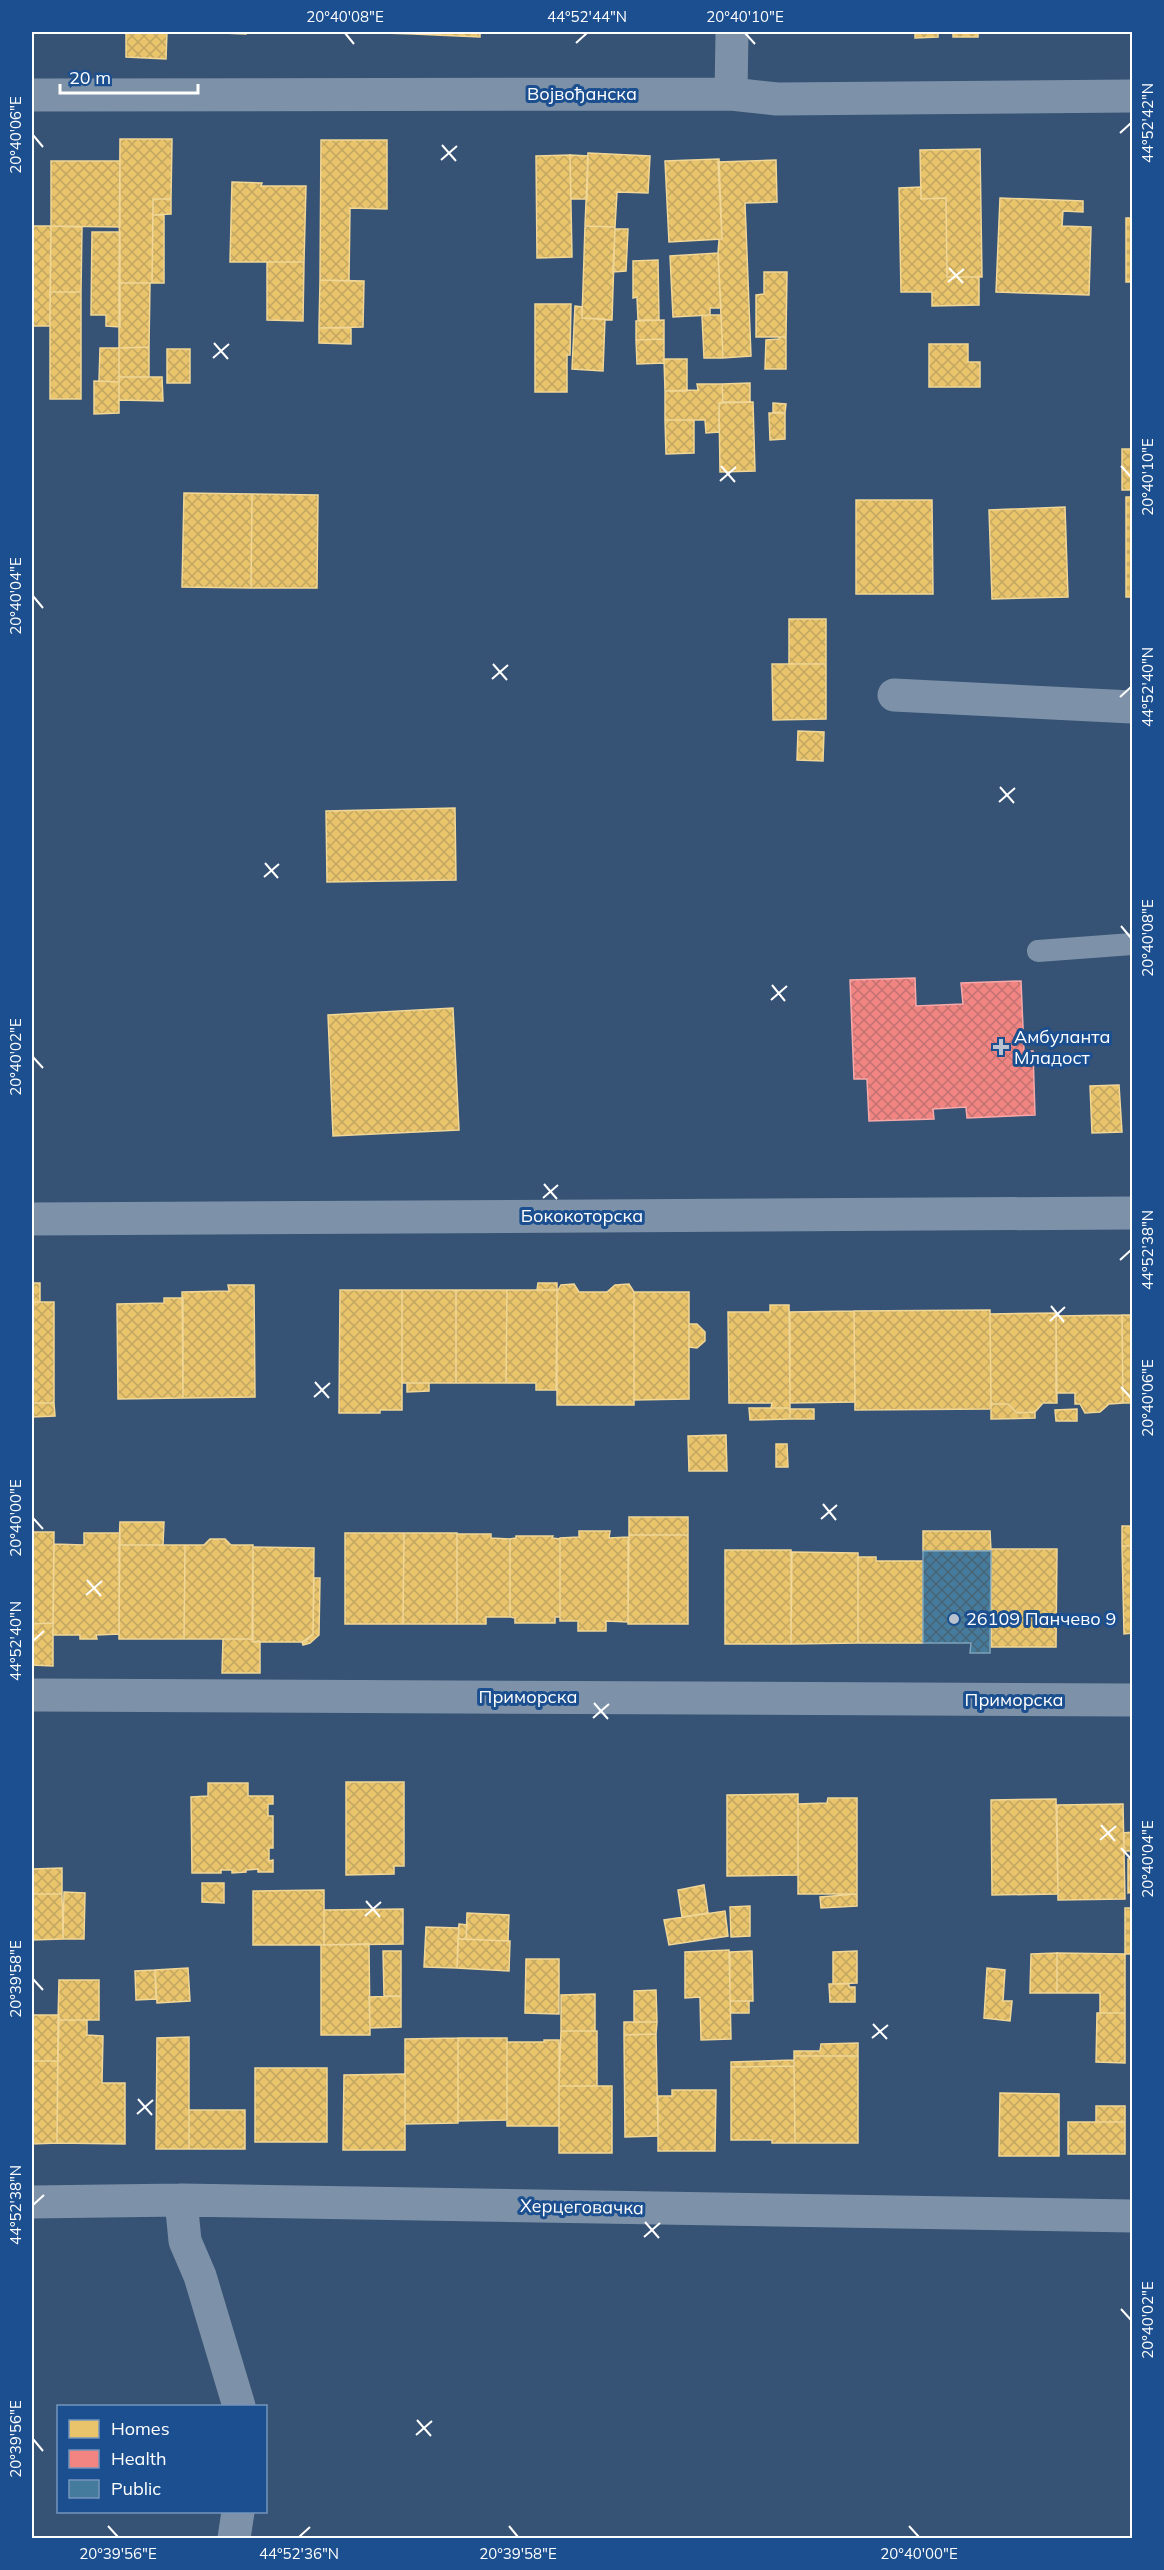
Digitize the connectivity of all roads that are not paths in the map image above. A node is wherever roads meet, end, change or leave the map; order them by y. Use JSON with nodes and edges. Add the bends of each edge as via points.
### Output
{"nodes":[{"id":1,"x":732,"y":32,"type":"edge"},
{"id":2,"x":32,"y":94,"type":"edge"},
{"id":3,"x":731,"y":94,"type":"junction"},
{"id":4,"x":1132,"y":96,"type":"edge"},
{"id":5,"x":894,"y":695,"type":"dead end"},
{"id":6,"x":1132,"y":707,"type":"edge"},
{"id":7,"x":1132,"y":944,"type":"edge"},
{"id":8,"x":1038,"y":951,"type":"dead end"},
{"id":9,"x":1132,"y":1213,"type":"edge"},
{"id":10,"x":32,"y":1218,"type":"edge"},
{"id":11,"x":32,"y":1695,"type":"edge"},
{"id":12,"x":1132,"y":1700,"type":"edge"},
{"id":13,"x":181,"y":2200,"type":"junction"},
{"id":14,"x":32,"y":2202,"type":"edge"},
{"id":15,"x":1132,"y":2216,"type":"edge"},
{"id":16,"x":239,"y":2405,"type":"edge"},
{"id":17,"x":238,"y":2513,"type":"edge"},
{"id":18,"x":234,"y":2538,"type":"edge"}],
"edges":[{"from":1,"to":3,"type":"street"},
{"from":2,"to":3,"type":"street","name":"Војвођанска"},
{"from":3,"to":4,"type":"street","name":"Војвођанска","via":[[777,99]]},
{"from":5,"to":6,"type":"street"},
{"from":7,"to":8,"type":"lane"},
{"from":9,"to":10,"type":"street","name":"Бококоторска"},
{"from":11,"to":12,"type":"street","name":"Приморска"},
{"from":13,"to":14,"type":"street","name":"Херцеговачка"},
{"from":13,"to":15,"type":"street","name":"Херцеговачка"},
{"from":13,"to":16,"type":"street","via":[[185,2241],[200,2276]]},
{"from":17,"to":18,"type":"street"}]}
